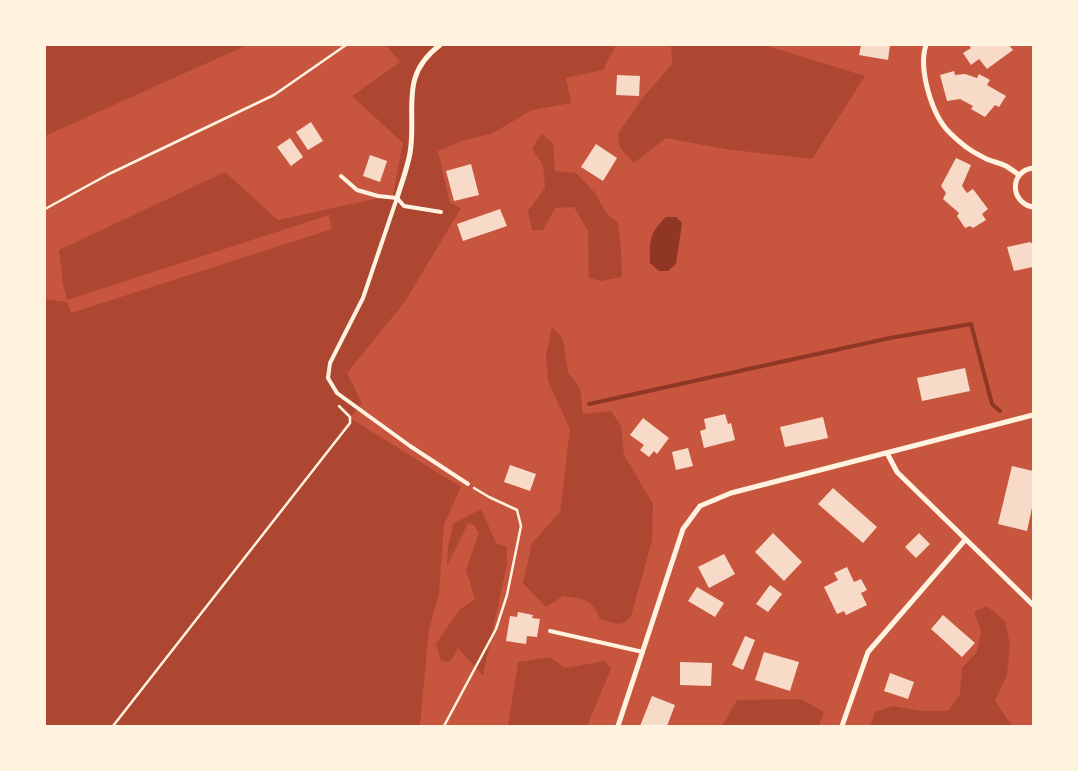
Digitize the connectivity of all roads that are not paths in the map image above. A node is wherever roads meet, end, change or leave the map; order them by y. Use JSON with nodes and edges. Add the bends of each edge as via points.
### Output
{"nodes":[{"id":1,"x":440,"y":45,"type":"edge"},
{"id":2,"x":926,"y":45,"type":"edge"},
{"id":3,"x":1033,"y":168,"type":"edge"},
{"id":4,"x":1019,"y":175,"type":"junction"},
{"id":5,"x":341,"y":176,"type":"dead end"},
{"id":6,"x":397,"y":198,"type":"junction"},
{"id":7,"x":1033,"y":207,"type":"edge"},
{"id":8,"x":440,"y":212,"type":"dead end"},
{"id":9,"x":1033,"y":414,"type":"edge"},
{"id":10,"x":887,"y":453,"type":"junction"},
{"id":11,"x":468,"y":484,"type":"road end"},
{"id":12,"x":965,"y":540,"type":"junction"},
{"id":13,"x":1033,"y":605,"type":"edge"},
{"id":14,"x":550,"y":632,"type":"dead end"},
{"id":15,"x":643,"y":652,"type":"junction"},
{"id":16,"x":618,"y":726,"type":"edge"},
{"id":17,"x":842,"y":726,"type":"edge"}],
"edges":[{"from":1,"to":6,"type":"street","via":[[423,63],[413,84],[411,144]]},
{"from":2,"to":4,"type":"street","via":[[924,73],[929,94],[949,132],[980,156]]},
{"from":3,"to":4,"type":"street"},
{"from":4,"to":7,"type":"street","via":[[1015,192],[1022,203]]},
{"from":5,"to":6,"type":"lane","via":[[357,190]]},
{"from":6,"to":8,"type":"lane","via":[[404,206]]},
{"from":6,"to":11,"type":"lane","via":[[363,298],[330,363],[328,378],[336,393]]},
{"from":9,"to":10,"type":"street"},
{"from":10,"to":12,"type":"street","via":[[897,472]]},
{"from":10,"to":15,"type":"street","via":[[731,493],[700,506],[684,529]]},
{"from":12,"to":13,"type":"street"},
{"from":12,"to":17,"type":"street","via":[[868,652]]},
{"from":14,"to":15,"type":"lane"},
{"from":15,"to":16,"type":"street"}]}
